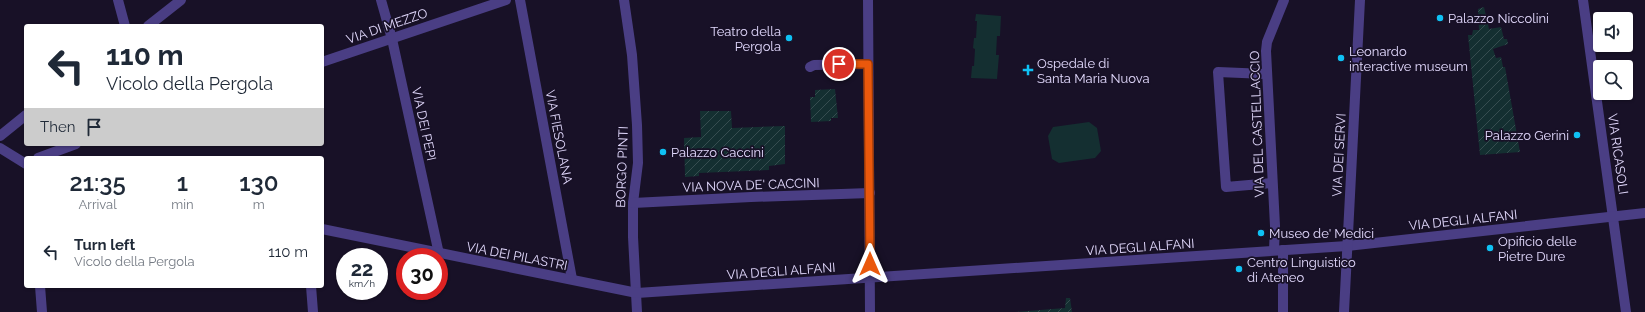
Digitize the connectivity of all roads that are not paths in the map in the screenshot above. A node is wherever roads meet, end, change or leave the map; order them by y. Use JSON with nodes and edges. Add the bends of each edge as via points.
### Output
{"nodes":[{"id":1,"x":118,"y":0,"type":"edge"},
{"id":2,"x":181,"y":0,"type":"edge"},
{"id":3,"x":381,"y":0,"type":"edge"},
{"id":4,"x":506,"y":0,"type":"edge"},
{"id":5,"x":520,"y":0,"type":"edge"},
{"id":6,"x":624,"y":0,"type":"edge"},
{"id":7,"x":868,"y":0,"type":"edge"},
{"id":8,"x":1284,"y":0,"type":"edge"},
{"id":9,"x":1360,"y":0,"type":"edge"},
{"id":10,"x":1583,"y":0,"type":"edge"},
{"id":11,"x":124,"y":24,"type":"edge"},
{"id":12,"x":151,"y":24,"type":"edge"},
{"id":13,"x":392,"y":39,"type":"junction"},
{"id":14,"x":324,"y":61,"type":"edge"},
{"id":15,"x":868,"y":64,"type":"junction"},
{"id":16,"x":810,"y":67,"type":"dead end"},
{"id":17,"x":1266,"y":74,"type":"junction"},
{"id":18,"x":22,"y":118,"type":"edge"},
{"id":19,"x":0,"y":136,"type":"edge"},
{"id":20,"x":71,"y":146,"type":"edge"},
{"id":21,"x":0,"y":148,"type":"edge"},
{"id":22,"x":43,"y":156,"type":"edge"},
{"id":23,"x":24,"y":163,"type":"edge"},
{"id":24,"x":1272,"y":183,"type":"junction"},
{"id":25,"x":870,"y":194,"type":"junction"},
{"id":26,"x":633,"y":203,"type":"junction"},
{"id":27,"x":1645,"y":213,"type":"edge"},
{"id":28,"x":1613,"y":216,"type":"junction"},
{"id":29,"x":324,"y":229,"type":"edge"},
{"id":30,"x":1347,"y":246,"type":"junction"},
{"id":31,"x":411,"y":248,"type":"edge"},
{"id":32,"x":438,"y":248,"type":"edge"},
{"id":33,"x":1278,"y":250,"type":"junction"},
{"id":34,"x":448,"y":256,"type":"edge"},
{"id":35,"x":870,"y":279,"type":"junction"},
{"id":36,"x":572,"y":280,"type":"junction"},
{"id":37,"x":40,"y":288,"type":"edge"},
{"id":38,"x":311,"y":288,"type":"edge"},
{"id":39,"x":637,"y":293,"type":"junction"},
{"id":40,"x":42,"y":312,"type":"edge"},
{"id":41,"x":313,"y":312,"type":"edge"},
{"id":42,"x":637,"y":312,"type":"edge"},
{"id":43,"x":870,"y":312,"type":"edge"},
{"id":44,"x":1283,"y":312,"type":"edge"},
{"id":45,"x":1344,"y":312,"type":"edge"},
{"id":46,"x":1626,"y":312,"type":"edge"}],
"edges":[{"from":1,"to":11,"type":"street"},
{"from":2,"to":12,"type":"street"},
{"from":3,"to":13,"type":"street","name":"VIA DEI PEPI"},
{"from":4,"to":13,"type":"street","name":"VIA DI MEZZO"},
{"from":5,"to":36,"type":"street","name":"VIA FIESOLANA"},
{"from":6,"to":26,"type":"street","name":"BORGO PINTI","via":[[632,55],[637,125],[638,163]]},
{"from":7,"to":15,"type":"street"},
{"from":8,"to":17,"type":"street","name":"VIA DEL CASTELLACCIO","via":[[1267,42]]},
{"from":9,"to":30,"type":"street","name":"VIA DEI SERVI"},
{"from":10,"to":28,"type":"street","name":"VIA RICASOLI"},
{"from":13,"to":14,"type":"street","name":"VIA DI MEZZO"},
{"from":13,"to":32,"type":"street","name":"VIA DEI PEPI"},
{"from":15,"to":16,"type":"street"},
{"from":15,"to":25,"type":"street"},
{"from":17,"to":24,"type":"street","name":"VIA DEL CASTELLACCIO"},
{"from":17,"to":24,"type":"street","via":[[1218,72],[1226,187]]},
{"from":18,"to":19,"type":"street"},
{"from":20,"to":22,"type":"street"},
{"from":21,"to":23,"type":"street"},
{"from":24,"to":33,"type":"street","name":"VIA DEL CASTELLACCIO"},
{"from":25,"to":26,"type":"street","name":"VIA NOVA DE' CACCINI","via":[[751,196]]},
{"from":25,"to":35,"type":"street"},
{"from":26,"to":39,"type":"street","name":"BORGO PINTI"},
{"from":27,"to":28,"type":"street","name":"VIA DEGLI ALFANI"},
{"from":28,"to":30,"type":"street","name":"VIA DEGLI ALFANI"},
{"from":28,"to":46,"type":"street","name":"VIA RICASOLI"},
{"from":29,"to":31,"type":"street","name":"VIA DEI PILASTRI"},
{"from":30,"to":33,"type":"street","name":"VIA DEGLI ALFANI"},
{"from":30,"to":45,"type":"street","name":"VIA DEI SERVI"},
{"from":33,"to":35,"type":"street","name":"VIA DEGLI ALFANI"},
{"from":33,"to":44,"type":"street","name":"VIA DEL CASTELLACCIO"},
{"from":34,"to":36,"type":"street","name":"VIA DEI PILASTRI"},
{"from":35,"to":39,"type":"street","name":"VIA DEGLI ALFANI"},
{"from":35,"to":43,"type":"street"},
{"from":36,"to":39,"type":"street","name":"VIA DEI PILASTRI"},
{"from":37,"to":40,"type":"street"},
{"from":38,"to":41,"type":"street"},
{"from":39,"to":42,"type":"street","name":"BORGO PINTI"}]}
